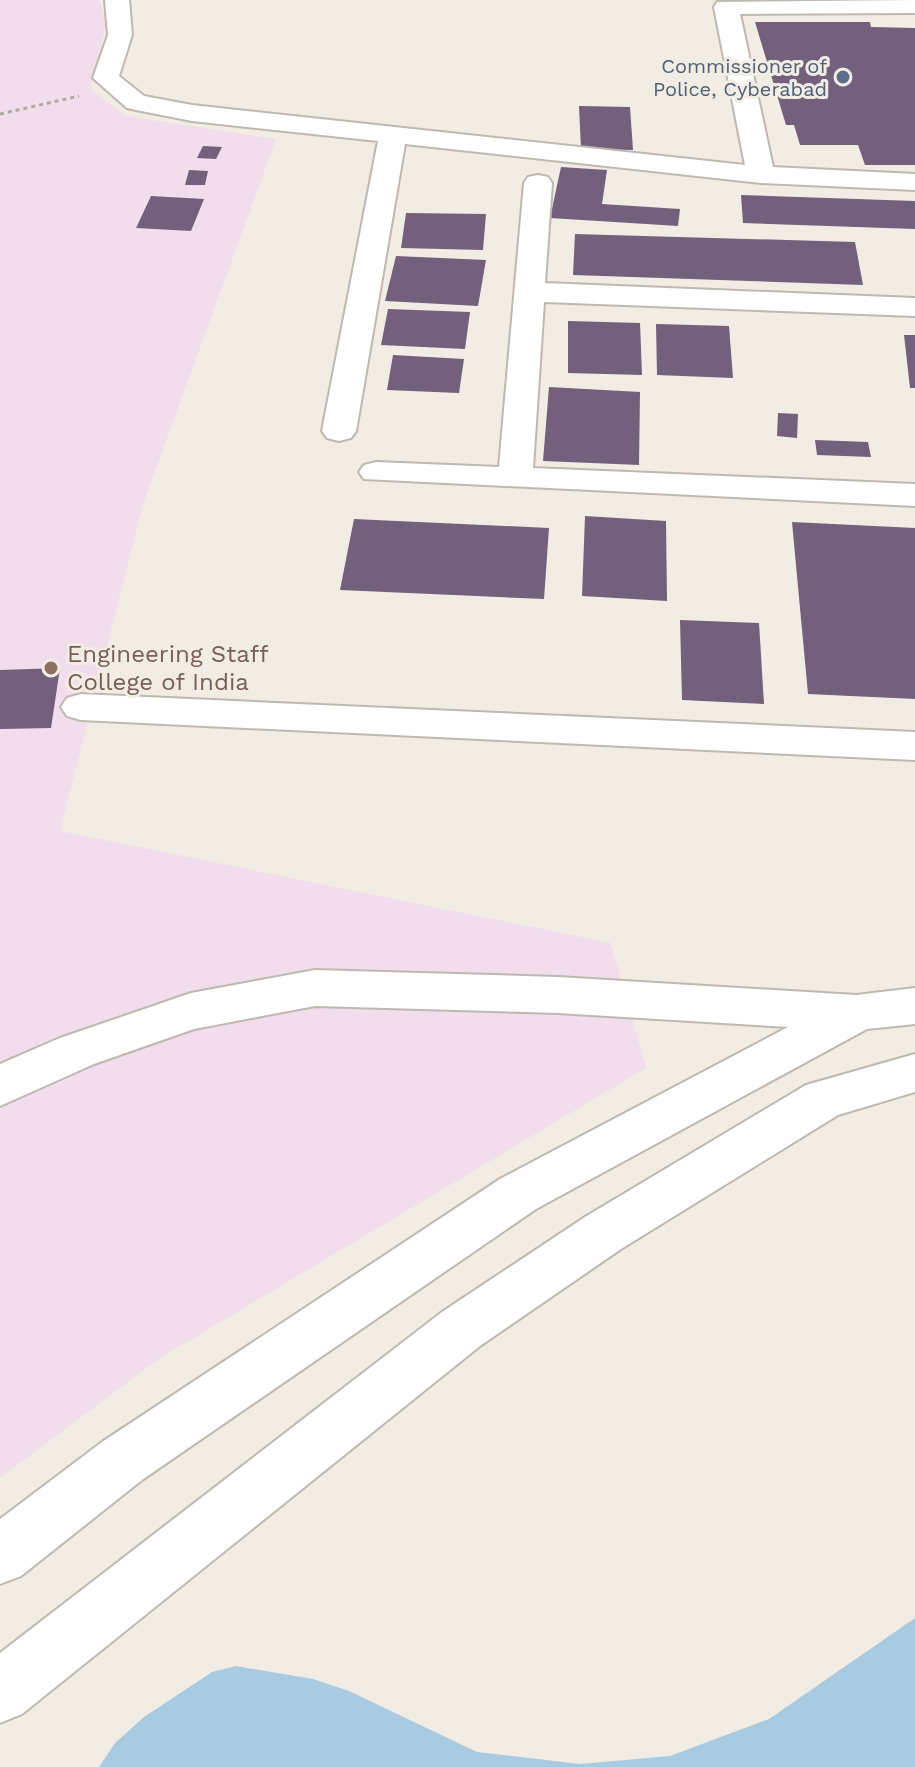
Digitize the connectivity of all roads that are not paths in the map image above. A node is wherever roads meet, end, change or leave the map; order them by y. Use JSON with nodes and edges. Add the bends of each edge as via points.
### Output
{"nodes":[{"id":1,"x":117,"y":0,"type":"edge"},
{"id":2,"x":724,"y":4,"type":"edge"},
{"id":3,"x":915,"y":6,"type":"edge"},
{"id":4,"x":393,"y":135,"type":"junction"},
{"id":5,"x":761,"y":175,"type":"junction"},
{"id":6,"x":915,"y":182,"type":"edge"},
{"id":7,"x":538,"y":183,"type":"dead end"},
{"id":8,"x":529,"y":292,"type":"junction"},
{"id":9,"x":915,"y":307,"type":"edge"},
{"id":10,"x":339,"y":431,"type":"dead end"},
{"id":11,"x":376,"y":472,"type":"dead end"},
{"id":12,"x":515,"y":477,"type":"junction"},
{"id":13,"x":915,"y":495,"type":"edge"},
{"id":14,"x":81,"y":707,"type":"dead end"},
{"id":15,"x":915,"y":746,"type":"edge"},
{"id":16,"x":915,"y":1006,"type":"edge"},
{"id":17,"x":856,"y":1013,"type":"junction"},
{"id":18,"x":915,"y":1073,"type":"edge"},
{"id":19,"x":0,"y":1086,"type":"edge"},
{"id":20,"x":0,"y":1555,"type":"edge"},
{"id":21,"x":0,"y":1692,"type":"edge"}],
"edges":[{"from":1,"to":4,"type":"street","via":[[120,35],[106,78],[136,102]]},
{"from":2,"to":3,"type":"street"},
{"from":2,"to":5,"type":"street"},
{"from":4,"to":5,"type":"street"},
{"from":4,"to":10,"type":"street"},
{"from":5,"to":6,"type":"street"},
{"from":7,"to":8,"type":"street"},
{"from":8,"to":9,"type":"street"},
{"from":8,"to":12,"type":"street"},
{"from":11,"to":12,"type":"street"},
{"from":12,"to":13,"type":"street"},
{"from":14,"to":15,"type":"street"},
{"from":16,"to":17,"type":"street"},
{"from":17,"to":19,"type":"street","via":[[558,995],[315,988],[191,1011],[77,1051]]},
{"from":17,"to":20,"type":"street","via":[[518,1194],[122,1461]]},
{"from":18,"to":21,"type":"street","via":[[823,1099],[603,1233],[474,1320]]}]}
